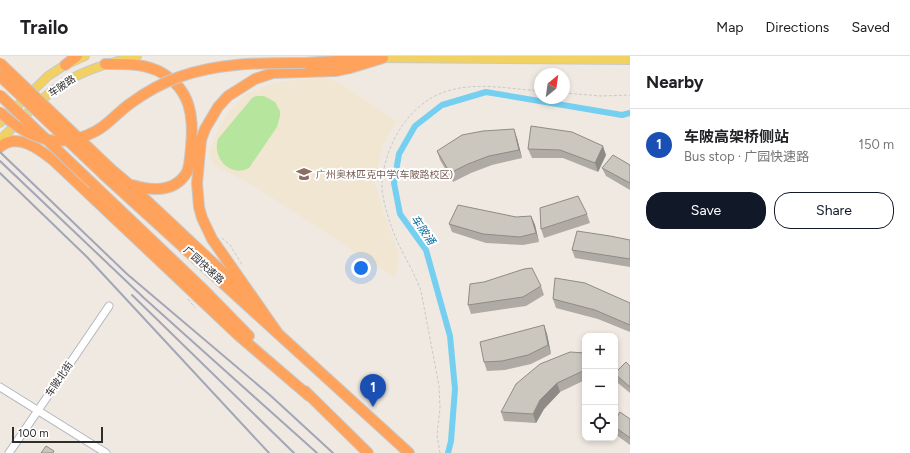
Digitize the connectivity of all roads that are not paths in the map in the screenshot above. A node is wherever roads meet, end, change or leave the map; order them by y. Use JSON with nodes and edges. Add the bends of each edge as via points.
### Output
{"nodes":[{"id":1,"x":77,"y":56,"type":"edge"},
{"id":2,"x":85,"y":56,"type":"edge"},
{"id":3,"x":137,"y":56,"type":"edge"},
{"id":4,"x":344,"y":56,"type":"edge"},
{"id":5,"x":383,"y":58,"type":"junction"},
{"id":6,"x":630,"y":61,"type":"edge"},
{"id":7,"x":0,"y":63,"type":"edge"},
{"id":8,"x":105,"y":64,"type":"junction"},
{"id":9,"x":65,"y":65,"type":"junction"},
{"id":10,"x":0,"y":76,"type":"edge"},
{"id":11,"x":0,"y":95,"type":"edge"},
{"id":12,"x":0,"y":112,"type":"edge"},
{"id":13,"x":0,"y":124,"type":"edge"},
{"id":14,"x":8,"y":132,"type":"junction"},
{"id":15,"x":0,"y":140,"type":"edge"},
{"id":16,"x":32,"y":146,"type":"junction"},
{"id":17,"x":0,"y":147,"type":"edge"},
{"id":18,"x":107,"y":172,"type":"junction"},
{"id":19,"x":130,"y":185,"type":"junction"},
{"id":20,"x":109,"y":306,"type":"dead end"},
{"id":21,"x":277,"y":332,"type":"junction"},
{"id":22,"x":0,"y":387,"type":"edge"},
{"id":23,"x":309,"y":396,"type":"junction"},
{"id":24,"x":37,"y":411,"type":"junction"},
{"id":25,"x":9,"y":453,"type":"edge"},
{"id":26,"x":106,"y":453,"type":"edge"},
{"id":27,"x":368,"y":453,"type":"edge"},
{"id":28,"x":409,"y":453,"type":"edge"}],
"edges":[{"from":1,"to":9,"type":"highway"},
{"from":2,"to":9,"type":"main road","name":"车陂路"},
{"from":3,"to":8,"type":"main road","name":"车陂路"},
{"from":4,"to":5,"type":"main road"},
{"from":5,"to":6,"type":"main road"},
{"from":5,"to":12,"type":"highway","bridge":true,"via":[[243,64],[222,66],[180,77],[140,96],[97,131],[74,139],[38,138],[24,132]]},
{"from":5,"to":21,"type":"highway","via":[[336,71],[273,73],[255,79],[228,96],[205,129],[201,140],[197,183],[202,218],[212,239]]},
{"from":7,"to":18,"type":"highway","bridge":true},
{"from":8,"to":14,"type":"main road","name":"车陂路","via":[[61,85]]},
{"from":8,"to":19,"type":"highway","via":[[142,65],[161,72],[178,87],[191,111],[189,162],[182,178],[161,190]]},
{"from":9,"to":13,"type":"main road","name":"车陂路","via":[[38,84]]},
{"from":10,"to":18,"type":"highway","name":"广园快速路","bridge":true},
{"from":11,"to":23,"type":"highway","name":"广园快速路","bridge":true,"via":[[202,288]]},
{"from":13,"to":14,"type":"main road"},
{"from":14,"to":15,"type":"main road","name":"车陂路"},
{"from":14,"to":16,"type":"highway"},
{"from":16,"to":17,"type":"highway","via":[[9,141]]},
{"from":16,"to":23,"type":"highway","via":[[53,160],[238,334]]},
{"from":18,"to":19,"type":"highway"},
{"from":18,"to":21,"type":"highway","name":"广园快速路"},
{"from":19,"to":21,"type":"highway","via":[[226,275]]},
{"from":20,"to":24,"type":"street","name":"车陂北街"},
{"from":21,"to":28,"type":"highway","name":"广园快速路"},
{"from":22,"to":24,"type":"street"},
{"from":23,"to":27,"type":"highway","name":"广园快速路"},
{"from":24,"to":25,"type":"street","name":"车陂北街"},
{"from":24,"to":26,"type":"street"}]}
